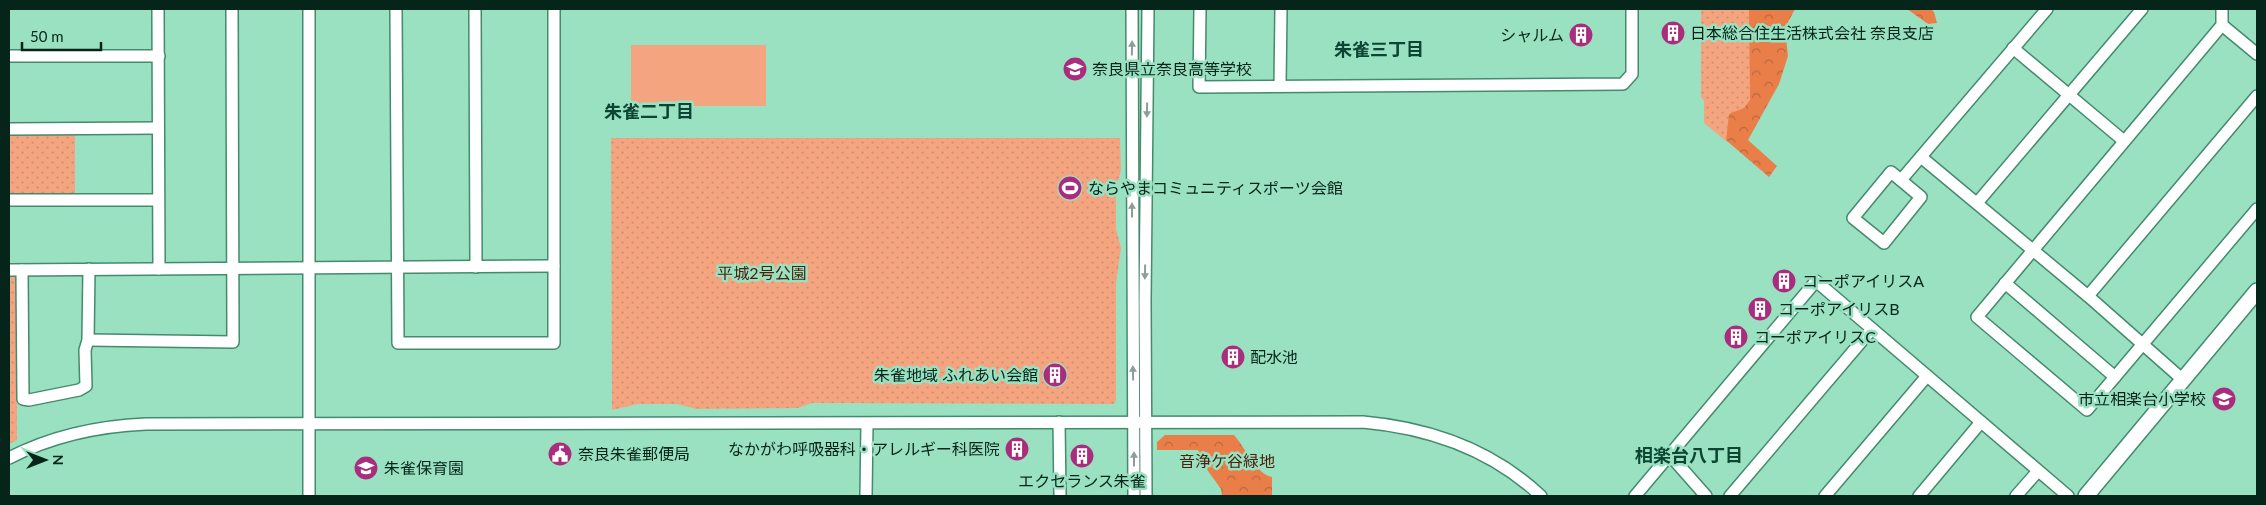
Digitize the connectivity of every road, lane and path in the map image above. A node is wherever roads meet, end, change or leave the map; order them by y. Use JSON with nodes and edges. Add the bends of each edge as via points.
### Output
{"nodes":[{"id":1,"x":158,"y":9,"type":"edge"},
{"id":2,"x":232,"y":9,"type":"edge"},
{"id":3,"x":309,"y":9,"type":"edge"},
{"id":4,"x":396,"y":9,"type":"edge"},
{"id":5,"x":475,"y":9,"type":"edge"},
{"id":6,"x":554,"y":9,"type":"edge"},
{"id":7,"x":1132,"y":9,"type":"edge"},
{"id":8,"x":1148,"y":9,"type":"edge"},
{"id":9,"x":1200,"y":9,"type":"edge"},
{"id":10,"x":1281,"y":9,"type":"edge"},
{"id":11,"x":1632,"y":9,"type":"edge"},
{"id":12,"x":2047,"y":9,"type":"edge"},
{"id":13,"x":2142,"y":9,"type":"edge"},
{"id":14,"x":2222,"y":9,"type":"edge"},
{"id":15,"x":2222,"y":25,"type":"junction"},
{"id":16,"x":2013,"y":48,"type":"junction"},
{"id":17,"x":2257,"y":54,"type":"edge"},
{"id":18,"x":9,"y":56,"type":"edge"},
{"id":19,"x":158,"y":56,"type":"junction"},
{"id":20,"x":1280,"y":85,"type":"junction"},
{"id":21,"x":2069,"y":95,"type":"junction"},
{"id":22,"x":2257,"y":96,"type":"edge"},
{"id":23,"x":158,"y":128,"type":"junction"},
{"id":24,"x":9,"y":129,"type":"edge"},
{"id":25,"x":2124,"y":141,"type":"junction"},
{"id":26,"x":1921,"y":157,"type":"junction"},
{"id":27,"x":1901,"y":180,"type":"junction"},
{"id":28,"x":9,"y":200,"type":"edge"},
{"id":29,"x":158,"y":200,"type":"junction"},
{"id":30,"x":1977,"y":203,"type":"junction"},
{"id":31,"x":2257,"y":209,"type":"edge"},
{"id":32,"x":2032,"y":250,"type":"junction"},
{"id":33,"x":554,"y":266,"type":"junction"},
{"id":34,"x":233,"y":267,"type":"junction"},
{"id":35,"x":310,"y":267,"type":"junction"},
{"id":36,"x":397,"y":267,"type":"junction"},
{"id":37,"x":476,"y":267,"type":"junction"},
{"id":38,"x":89,"y":269,"type":"junction"},
{"id":39,"x":159,"y":269,"type":"junction"},
{"id":40,"x":9,"y":270,"type":"edge"},
{"id":41,"x":22,"y":270,"type":"junction"},
{"id":42,"x":2005,"y":283,"type":"junction"},
{"id":43,"x":2257,"y":291,"type":"edge"},
{"id":44,"x":2088,"y":296,"type":"junction"},
{"id":45,"x":1872,"y":329,"type":"junction"},
{"id":46,"x":88,"y":340,"type":"junction"},
{"id":47,"x":2142,"y":345,"type":"junction"},
{"id":48,"x":1927,"y":376,"type":"junction"},
{"id":49,"x":2115,"y":377,"type":"junction"},
{"id":50,"x":2182,"y":379,"type":"junction"},
{"id":51,"x":1059,"y":422,"type":"junction"},
{"id":52,"x":1140,"y":422,"type":"junction"},
{"id":53,"x":1981,"y":422,"type":"junction"},
{"id":54,"x":310,"y":423,"type":"junction"},
{"id":55,"x":867,"y":424,"type":"junction"},
{"id":56,"x":1669,"y":454,"type":"junction"},
{"id":57,"x":9,"y":458,"type":"edge"},
{"id":58,"x":2038,"y":470,"type":"junction"},
{"id":59,"x":309,"y":496,"type":"edge"},
{"id":60,"x":866,"y":496,"type":"edge"},
{"id":61,"x":1060,"y":496,"type":"edge"},
{"id":62,"x":1134,"y":496,"type":"edge"},
{"id":63,"x":1146,"y":496,"type":"edge"},
{"id":64,"x":1541,"y":496,"type":"edge"},
{"id":65,"x":1634,"y":496,"type":"edge"},
{"id":66,"x":1706,"y":496,"type":"edge"},
{"id":67,"x":1730,"y":496,"type":"edge"},
{"id":68,"x":1824,"y":496,"type":"edge"},
{"id":69,"x":1919,"y":496,"type":"edge"},
{"id":70,"x":2016,"y":496,"type":"edge"},
{"id":71,"x":2068,"y":496,"type":"edge"},
{"id":72,"x":2086,"y":496,"type":"edge"}],
"edges":[{"from":1,"to":19,"type":"street"},
{"from":2,"to":34,"type":"street"},
{"from":3,"to":35,"type":"street"},
{"from":4,"to":36,"type":"street"},
{"from":5,"to":37,"type":"street"},
{"from":6,"to":33,"type":"street"},
{"from":52,"to":7,"type":"street","one_way":true},
{"from":8,"to":52,"type":"street","one_way":true},
{"from":9,"to":20,"type":"street","via":[[1199,87]]},
{"from":10,"to":20,"type":"street"},
{"from":11,"to":20,"type":"street","via":[[1632,74],[1623,84]]},
{"from":12,"to":16,"type":"street"},
{"from":13,"to":21,"type":"street"},
{"from":14,"to":15,"type":"street"},
{"from":15,"to":17,"type":"street"},
{"from":15,"to":25,"type":"street"},
{"from":16,"to":21,"type":"street"},
{"from":16,"to":26,"type":"street"},
{"from":18,"to":19,"type":"street"},
{"from":19,"to":23,"type":"street"},
{"from":21,"to":25,"type":"street"},
{"from":21,"to":30,"type":"street"},
{"from":22,"to":44,"type":"street"},
{"from":23,"to":24,"type":"street"},
{"from":23,"to":29,"type":"street"},
{"from":25,"to":32,"type":"street"},
{"from":26,"to":27,"type":"street"},
{"from":26,"to":30,"type":"street"},
{"from":27,"to":27,"type":"street","via":[[1891,172],[1853,218],[1884,244],[1921,196]]},
{"from":28,"to":29,"type":"street"},
{"from":29,"to":39,"type":"street"},
{"from":30,"to":32,"type":"street"},
{"from":31,"to":47,"type":"street"},
{"from":32,"to":42,"type":"street"},
{"from":32,"to":44,"type":"street"},
{"from":33,"to":36,"type":"street","via":[[554,343],[398,343]]},
{"from":33,"to":37,"type":"street"},
{"from":34,"to":35,"type":"street"},
{"from":34,"to":39,"type":"street"},
{"from":34,"to":46,"type":"street","via":[[233,342]]},
{"from":35,"to":36,"type":"street"},
{"from":35,"to":54,"type":"street"},
{"from":36,"to":37,"type":"street"},
{"from":38,"to":39,"type":"street"},
{"from":38,"to":41,"type":"street"},
{"from":38,"to":46,"type":"street"},
{"from":40,"to":41,"type":"street"},
{"from":41,"to":46,"type":"street","via":[[23,399],[50,396],[86,386],[85,350]]},
{"from":42,"to":49,"type":"street"},
{"from":42,"to":49,"type":"street","via":[[1977,316],[2087,410]]},
{"from":43,"to":50,"type":"main road"},
{"from":44,"to":47,"type":"street"},
{"from":45,"to":48,"type":"street"},
{"from":45,"to":56,"type":"street","via":[[1816,281]]},
{"from":45,"to":67,"type":"street"},
{"from":47,"to":49,"type":"street"},
{"from":47,"to":50,"type":"street"},
{"from":48,"to":53,"type":"street"},
{"from":48,"to":68,"type":"street"},
{"from":50,"to":72,"type":"main road"},
{"from":51,"to":52,"type":"street"},
{"from":51,"to":55,"type":"street"},
{"from":51,"to":61,"type":"street"},
{"from":62,"to":52,"type":"street","one_way":true},
{"from":52,"to":63,"type":"street"},
{"from":52,"to":64,"type":"street","via":[[1363,422],[1396,425],[1425,431],[1472,448],[1493,459]]},
{"from":53,"to":58,"type":"street"},
{"from":53,"to":69,"type":"street"},
{"from":54,"to":55,"type":"street"},
{"from":54,"to":57,"type":"street","via":[[106,427],[57,438]]},
{"from":54,"to":59,"type":"street"},
{"from":55,"to":60,"type":"street"},
{"from":56,"to":65,"type":"street"},
{"from":56,"to":66,"type":"street"},
{"from":58,"to":70,"type":"street"},
{"from":58,"to":71,"type":"street"}]}
